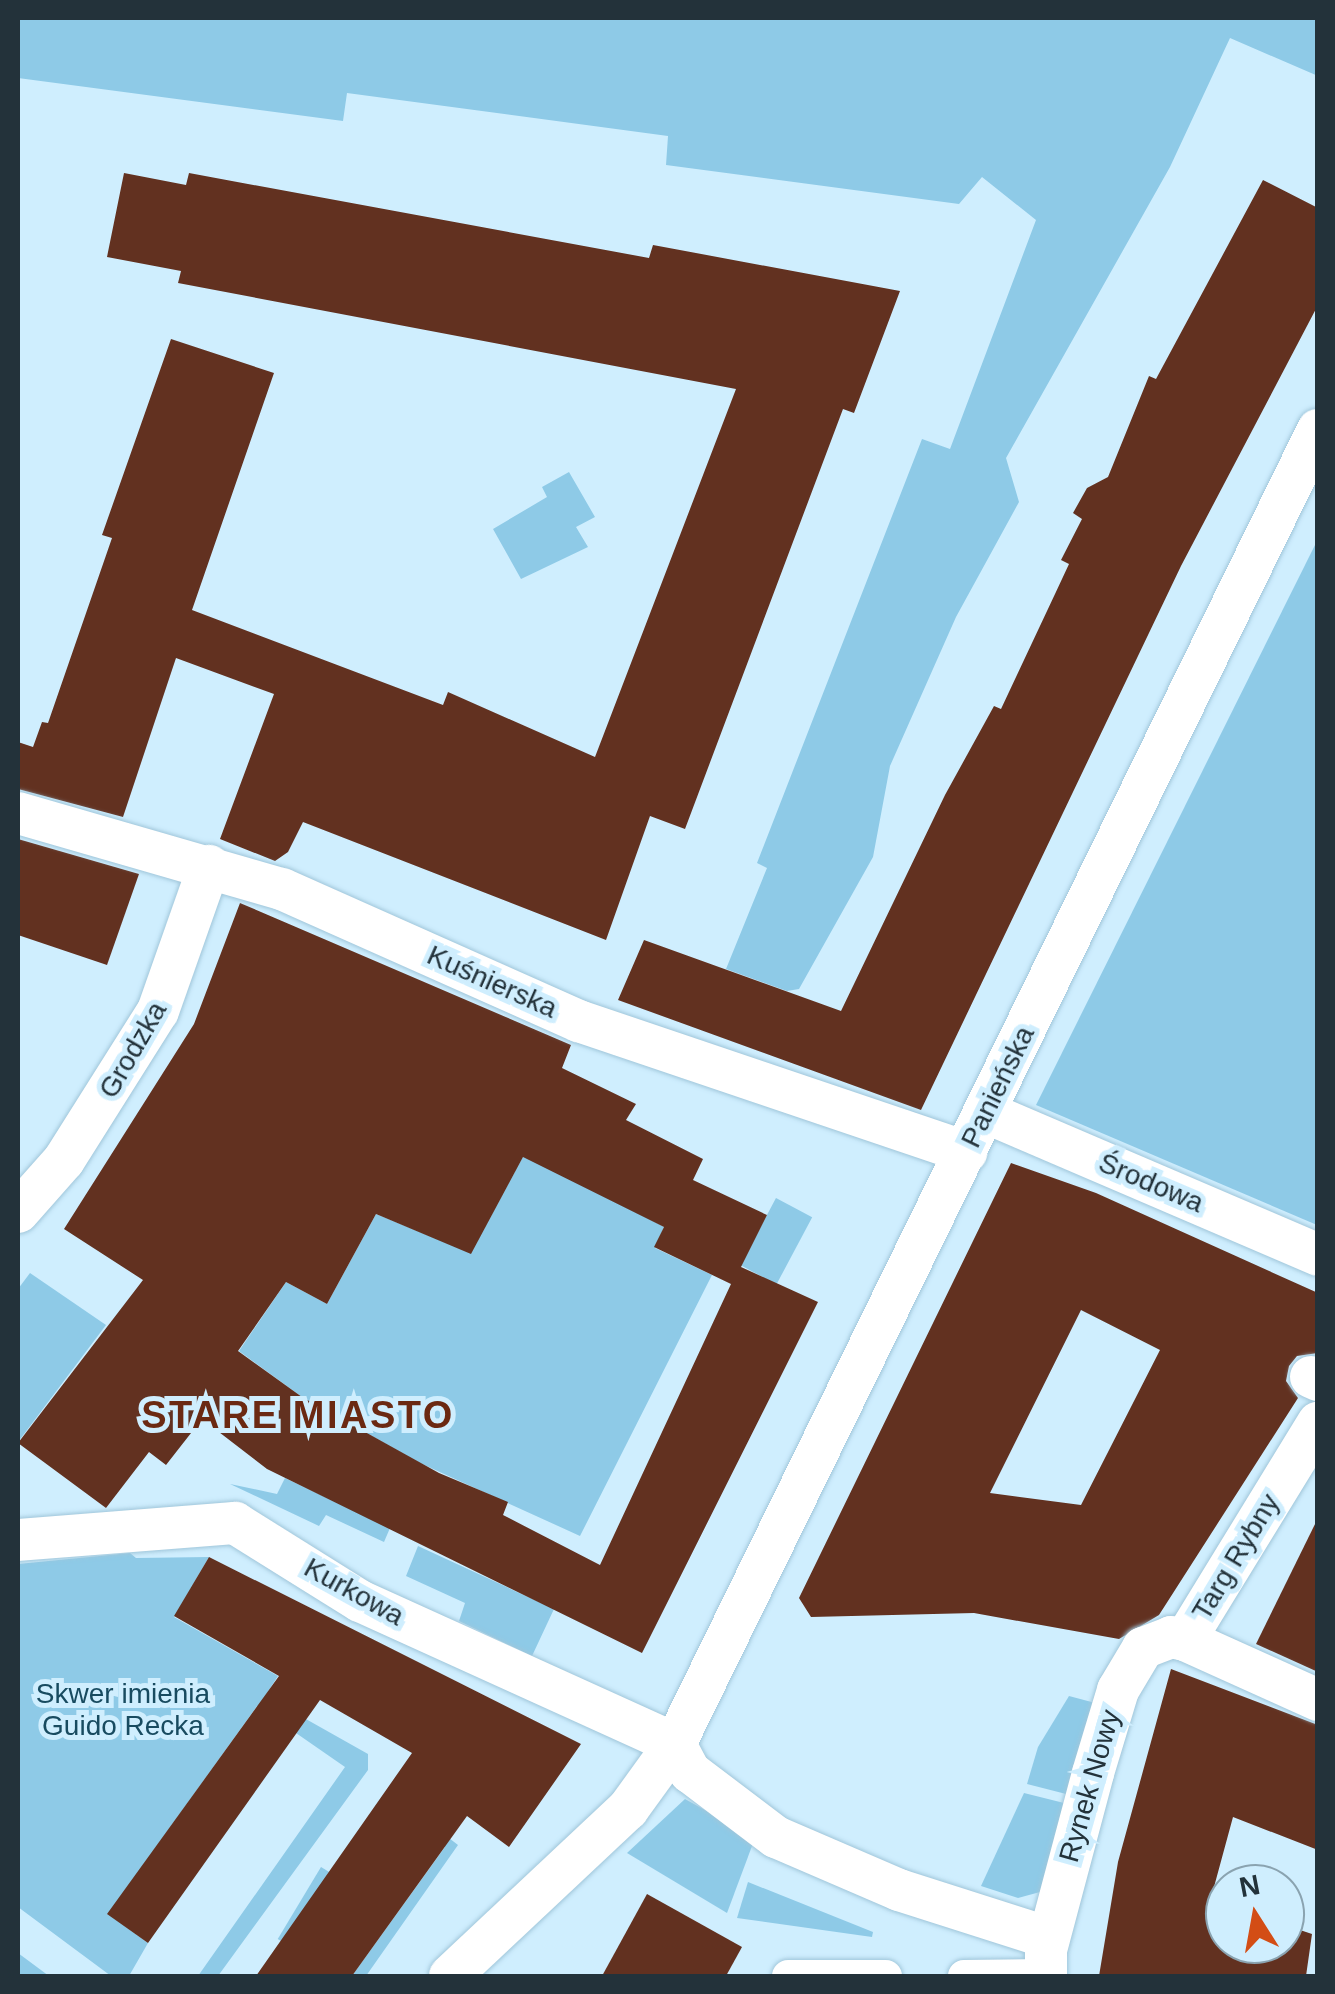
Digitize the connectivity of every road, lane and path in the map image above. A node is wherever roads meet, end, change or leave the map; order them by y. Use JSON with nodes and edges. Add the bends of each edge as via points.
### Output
{"nodes":[{"id":1,"x":1318,"y":430,"type":"edge"},
{"id":2,"x":18,"y":812,"type":"edge"},
{"id":3,"x":209,"y":866,"type":"junction"},
{"id":4,"x":986,"y":1112,"type":"junction"},
{"id":5,"x":966,"y":1152,"type":"junction"},
{"id":6,"x":18,"y":1212,"type":"edge"},
{"id":7,"x":1318,"y":1255,"type":"edge"},
{"id":8,"x":1318,"y":1423,"type":"edge"},
{"id":9,"x":18,"y":1540,"type":"edge"},
{"id":10,"x":1185,"y":1640,"type":"junction"},
{"id":11,"x":1318,"y":1700,"type":"edge"},
{"id":12,"x":675,"y":1744,"type":"junction"},
{"id":13,"x":1047,"y":1963,"type":"edge"},
{"id":14,"x":450,"y":1976,"type":"edge"},
{"id":15,"x":788,"y":1976,"type":"edge"},
{"id":16,"x":886,"y":1976,"type":"edge"},
{"id":17,"x":964,"y":1976,"type":"edge"}],
"edges":[{"from":1,"to":4,"type":"street","name":"Panieńska"},
{"from":2,"to":3,"type":"street","name":"Kuśnierska"},
{"from":3,"to":5,"type":"street","name":"Kuśnierska","via":[[282,889],[578,1021]]},
{"from":3,"to":6,"type":"street","name":"Grodzka","via":[[158,1011],[64,1160]]},
{"from":4,"to":5,"type":"street","name":"Panieńska"},
{"from":4,"to":7,"type":"street","name":"Środowa"},
{"from":5,"to":12,"type":"street","name":"Panieńska"},
{"from":8,"to":10,"type":"street","name":"Targ Rybny"},
{"from":9,"to":12,"type":"street","name":"Kurkowa","via":[[236,1524],[360,1601]]},
{"from":10,"to":11,"type":"street"},
{"from":10,"to":13,"type":"street","name":"Rynek Nowy","via":[[1171,1637],[1143,1648],[1118,1690]]},
{"from":12,"to":13,"type":"street","via":[[690,1772],[776,1837]]},
{"from":12,"to":14,"type":"street","name":"Panieńska","via":[[628,1809]]},
{"from":13,"to":17,"type":"street"},
{"from":15,"to":16,"type":"street"}]}
